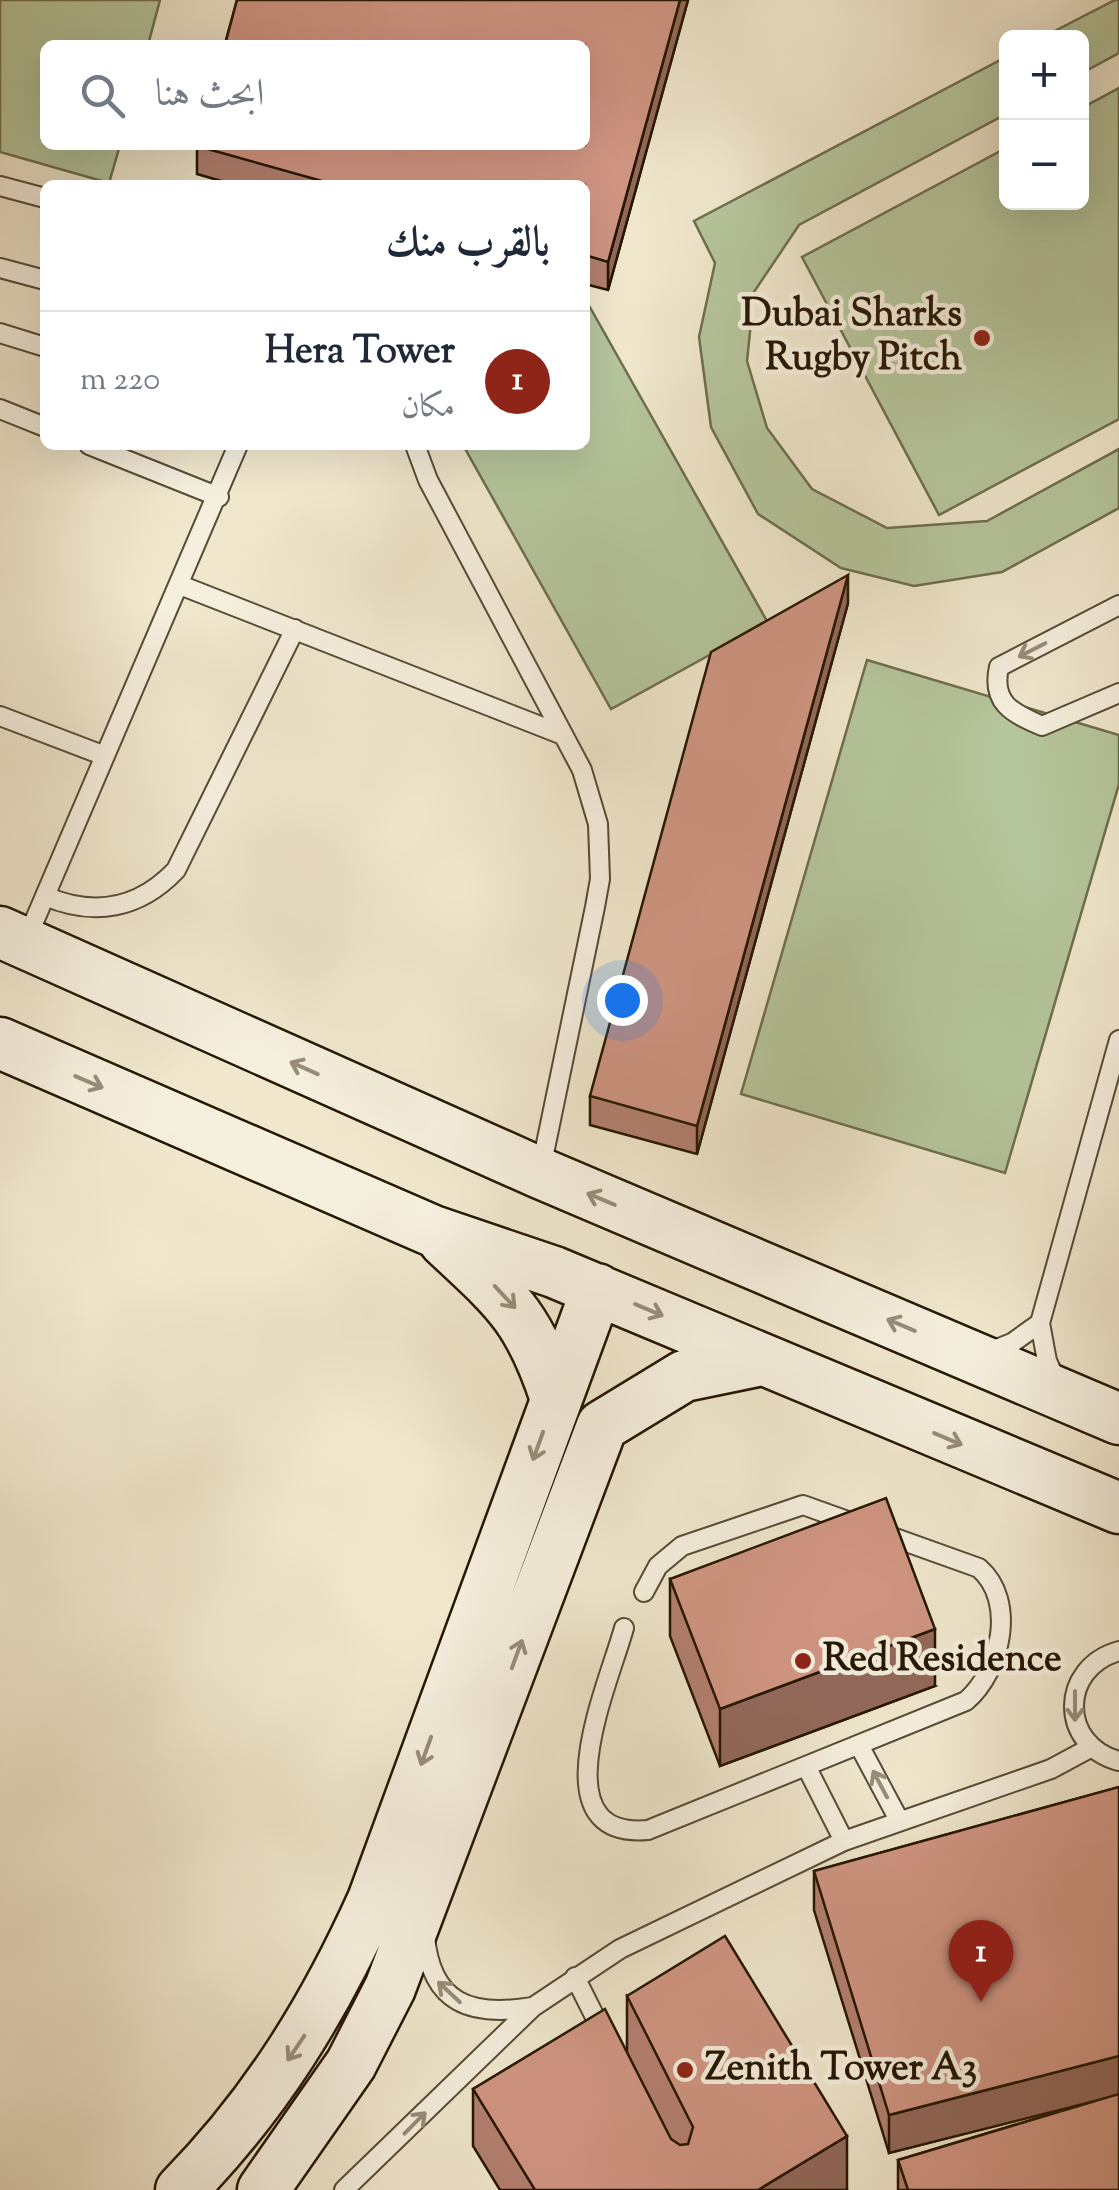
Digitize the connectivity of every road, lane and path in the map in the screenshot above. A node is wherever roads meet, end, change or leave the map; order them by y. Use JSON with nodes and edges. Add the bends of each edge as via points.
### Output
{"nodes":[{"id":1,"x":0,"y":186,"type":"edge"},
{"id":2,"x":40,"y":197,"type":"edge"},
{"id":3,"x":0,"y":268,"type":"edge"},
{"id":4,"x":40,"y":279,"type":"edge"},
{"id":5,"x":0,"y":333,"type":"edge"},
{"id":6,"x":40,"y":345,"type":"edge"},
{"id":7,"x":0,"y":409,"type":"edge"},
{"id":8,"x":40,"y":426,"type":"edge"},
{"id":9,"x":102,"y":450,"type":"edge"},
{"id":10,"x":236,"y":450,"type":"edge"},
{"id":11,"x":416,"y":450,"type":"edge"},
{"id":12,"x":219,"y":497,"type":"junction"},
{"id":13,"x":180,"y":585,"type":"junction"},
{"id":14,"x":1119,"y":606,"type":"edge"},
{"id":15,"x":295,"y":630,"type":"junction"},
{"id":16,"x":1119,"y":693,"type":"edge"},
{"id":17,"x":0,"y":716,"type":"edge"},
{"id":18,"x":563,"y":735,"type":"junction"},
{"id":19,"x":104,"y":756,"type":"junction"},
{"id":20,"x":45,"y":896,"type":"junction"},
{"id":21,"x":12,"y":938,"type":"edge"},
{"id":22,"x":1119,"y":1040,"type":"edge"},
{"id":23,"x":0,"y":1043,"type":"edge"},
{"id":24,"x":540,"y":1173,"type":"junction"},
{"id":25,"x":434,"y":1231,"type":"junction"},
{"id":26,"x":596,"y":1289,"type":"junction"},
{"id":27,"x":1040,"y":1323,"type":"junction"},
{"id":28,"x":974,"y":1356,"type":"junction"},
{"id":29,"x":762,"y":1360,"type":"junction"},
{"id":30,"x":1065,"y":1394,"type":"junction"},
{"id":31,"x":556,"y":1399,"type":"junction"},
{"id":32,"x":1119,"y":1418,"type":"edge"},
{"id":33,"x":1119,"y":1508,"type":"edge"},
{"id":34,"x":644,"y":1592,"type":"dead end"},
{"id":35,"x":624,"y":1628,"type":"dead end"},
{"id":36,"x":1119,"y":1651,"type":"edge"},
{"id":37,"x":860,"y":1747,"type":"junction"},
{"id":38,"x":1090,"y":1748,"type":"junction"},
{"id":39,"x":1119,"y":1762,"type":"edge"},
{"id":40,"x":807,"y":1768,"type":"junction"},
{"id":41,"x":900,"y":1820,"type":"junction"},
{"id":42,"x":844,"y":1841,"type":"junction"},
{"id":43,"x":422,"y":1910,"type":"junction"},
{"id":44,"x":576,"y":1977,"type":"junction"},
{"id":45,"x":533,"y":2008,"type":"junction"},
{"id":46,"x":611,"y":2048,"type":"edge"},
{"id":47,"x":181,"y":2190,"type":"edge"},
{"id":48,"x":263,"y":2190,"type":"edge"},
{"id":49,"x":344,"y":2190,"type":"edge"}],
"edges":[{"from":1,"to":2,"type":"lane"},
{"from":3,"to":4,"type":"lane"},
{"from":5,"to":6,"type":"lane"},
{"from":7,"to":8,"type":"lane"},
{"from":9,"to":12,"type":"lane"},
{"from":10,"to":12,"type":"lane"},
{"from":11,"to":18,"type":"lane"},
{"from":12,"to":13,"type":"lane"},
{"from":13,"to":15,"type":"lane"},
{"from":13,"to":19,"type":"lane"},
{"from":14,"to":16,"type":"lane","one_way":true,"via":[[999,667],[995,686],[1007,711],[1042,726]]},
{"from":15,"to":18,"type":"lane"},
{"from":15,"to":20,"type":"lane","via":[[176,870],[125,904],[84,908]]},
{"from":17,"to":19,"type":"lane"},
{"from":18,"to":24,"type":"lane","via":[[592,796],[600,879]]},
{"from":19,"to":20,"type":"lane"},
{"from":20,"to":21,"type":"lane"},
{"from":24,"to":21,"type":"main road","one_way":true},
{"from":22,"to":27,"type":"lane"},
{"from":23,"to":25,"type":"main road","one_way":true},
{"from":28,"to":24,"type":"main road","one_way":true},
{"from":25,"to":26,"type":"main road"},
{"from":25,"to":31,"type":"main road","one_way":true,"via":[[512,1304],[540,1349]]},
{"from":26,"to":29,"type":"main road","one_way":true},
{"from":26,"to":31,"type":"main road"},
{"from":27,"to":28,"type":"lane","via":[[1012,1343]]},
{"from":27,"to":30,"type":"lane","via":[[1047,1361]]},
{"from":28,"to":30,"type":"main road"},
{"from":29,"to":33,"type":"main road","one_way":true},
{"from":43,"to":29,"type":"main road","one_way":true,"via":[[602,1426],[684,1376]]},
{"from":30,"to":32,"type":"main road"},
{"from":31,"to":47,"type":"main road","one_way":true,"via":[[342,1969],[262,2098]]},
{"from":34,"to":37,"type":"lane","via":[[658,1566],[682,1546],[802,1505],[978,1568],[998,1589],[1001,1603],[994,1655],[978,1690],[951,1709]]},
{"from":35,"to":40,"type":"lane","via":[[585,1770],[588,1799],[606,1822],[648,1830]]},
{"from":36,"to":38,"type":"lane","one_way":true,"via":[[1100,1658],[1077,1683],[1073,1717]]},
{"from":37,"to":40,"type":"lane"},
{"from":41,"to":37,"type":"lane","one_way":true},
{"from":38,"to":39,"type":"lane"},
{"from":38,"to":41,"type":"lane","via":[[1051,1769]]},
{"from":40,"to":42,"type":"lane"},
{"from":41,"to":42,"type":"lane"},
{"from":42,"to":44,"type":"lane","via":[[667,1924]]},
{"from":45,"to":43,"type":"lane","one_way":true,"via":[[476,2010],[450,1997],[432,1974]]},
{"from":43,"to":48,"type":"main road","via":[[351,2064]]},
{"from":44,"to":45,"type":"lane"},
{"from":44,"to":46,"type":"lane"},
{"from":49,"to":45,"type":"lane","one_way":true}]}
